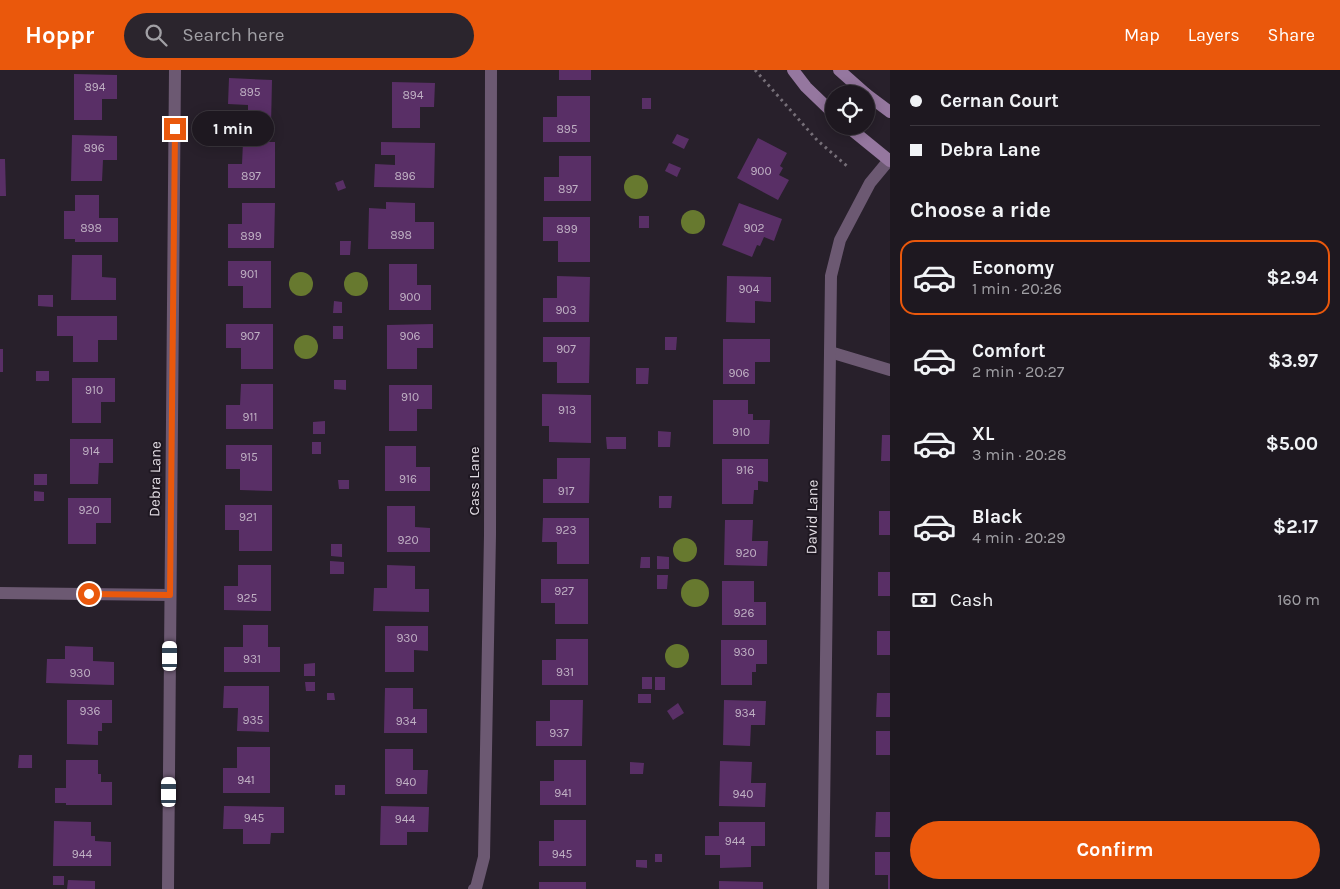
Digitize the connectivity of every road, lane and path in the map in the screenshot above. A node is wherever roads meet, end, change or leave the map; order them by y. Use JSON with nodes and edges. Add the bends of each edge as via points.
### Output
{"nodes":[{"id":1,"x":175,"y":70,"type":"edge"},
{"id":2,"x":491,"y":70,"type":"edge"},
{"id":3,"x":755,"y":70,"type":"edge"},
{"id":4,"x":793,"y":70,"type":"edge"},
{"id":5,"x":839,"y":70,"type":"edge"},
{"id":6,"x":856,"y":85,"type":"edge"},
{"id":7,"x":875,"y":101,"type":"edge"},
{"id":8,"x":825,"y":105,"type":"edge"},
{"id":9,"x":890,"y":112,"type":"edge"},
{"id":10,"x":858,"y":135,"type":"edge"},
{"id":11,"x":890,"y":161,"type":"edge"},
{"id":12,"x":846,"y":166,"type":"dead end"},
{"id":13,"x":830,"y":352,"type":"junction"},
{"id":14,"x":890,"y":370,"type":"edge"},
{"id":15,"x":0,"y":593,"type":"edge"},
{"id":16,"x":170,"y":595,"type":"junction"},
{"id":17,"x":168,"y":889,"type":"edge"},
{"id":18,"x":474,"y":889,"type":"edge"},
{"id":19,"x":823,"y":889,"type":"edge"}],
"edges":[{"from":1,"to":16,"type":"street","name":"Debra Lane"},
{"from":2,"to":18,"type":"street","name":"Cass Lane","via":[[490,526],[484,857]]},
{"from":3,"to":12,"type":"path","via":[[817,140]]},
{"from":4,"to":8,"type":"street"},
{"from":5,"to":6,"type":"street"},
{"from":7,"to":9,"type":"street"},
{"from":10,"to":11,"type":"street"},
{"from":11,"to":13,"type":"street","name":"David Lane","via":[[870,183],[840,240],[831,276]]},
{"from":13,"to":14,"type":"street"},
{"from":13,"to":19,"type":"street","name":"David Lane"},
{"from":15,"to":16,"type":"street"},
{"from":16,"to":17,"type":"street","name":"Debra Lane"}]}
